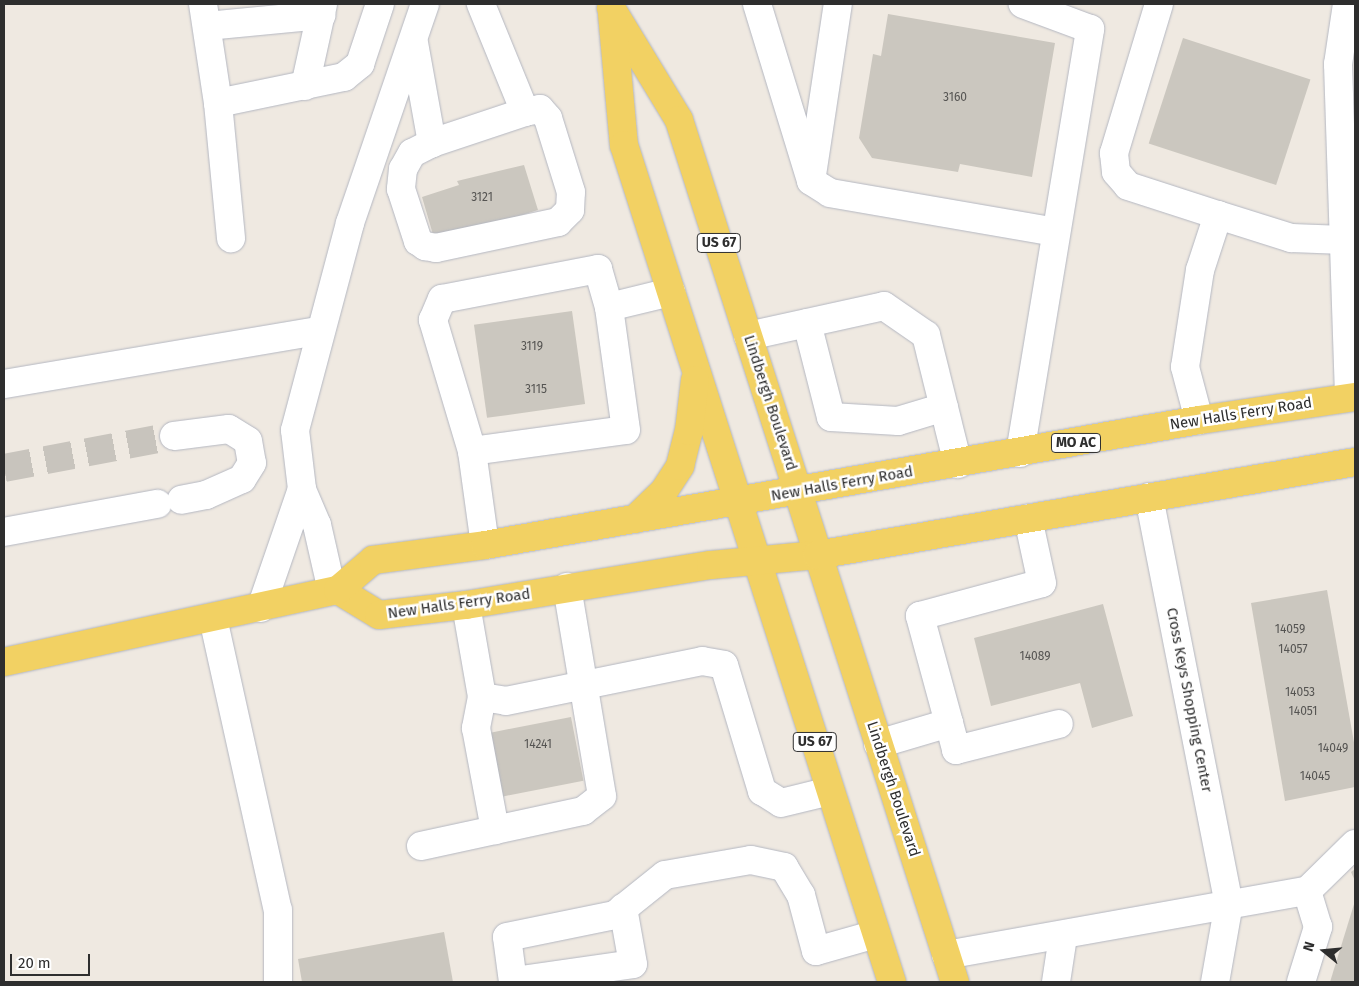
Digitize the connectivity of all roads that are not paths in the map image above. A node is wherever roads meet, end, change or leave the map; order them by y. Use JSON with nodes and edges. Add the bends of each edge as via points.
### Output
{"nodes":[{"id":1,"x":380,"y":4,"type":"edge"},
{"id":2,"x":425,"y":4,"type":"edge"},
{"id":3,"x":481,"y":4,"type":"edge"},
{"id":4,"x":757,"y":4,"type":"edge"},
{"id":5,"x":838,"y":4,"type":"edge"},
{"id":6,"x":1023,"y":4,"type":"edge"},
{"id":7,"x":1159,"y":4,"type":"edge"},
{"id":8,"x":1348,"y":4,"type":"edge"},
{"id":9,"x":614,"y":5,"type":"edge"},
{"id":10,"x":322,"y":9,"type":"edge"},
{"id":11,"x":205,"y":15,"type":"edge"},
{"id":12,"x":414,"y":42,"type":"junction"},
{"id":13,"x":305,"y":86,"type":"junction"},
{"id":14,"x":218,"y":103,"type":"junction"},
{"id":15,"x":525,"y":112,"type":"junction"},
{"id":16,"x":432,"y":143,"type":"junction"},
{"id":17,"x":812,"y":181,"type":"junction"},
{"id":18,"x":1218,"y":215,"type":"junction"},
{"id":19,"x":1056,"y":232,"type":"junction"},
{"id":20,"x":231,"y":238,"type":"dead end"},
{"id":21,"x":1344,"y":240,"type":"junction"},
{"id":22,"x":671,"y":292,"type":"junction"},
{"id":23,"x":608,"y":306,"type":"junction"},
{"id":24,"x":807,"y":323,"type":"junction"},
{"id":25,"x":319,"y":331,"type":"junction"},
{"id":26,"x":748,"y":336,"type":"junction"},
{"id":27,"x":696,"y":374,"type":"junction"},
{"id":28,"x":4,"y":384,"type":"edge"},
{"id":29,"x":1352,"y":397,"type":"edge"},
{"id":30,"x":944,"y":407,"type":"junction"},
{"id":31,"x":1199,"y":420,"type":"junction"},
{"id":32,"x":174,"y":436,"type":"tunnel mouth"},
{"id":33,"x":472,"y":452,"type":"junction"},
{"id":34,"x":1020,"y":453,"type":"junction"},
{"id":35,"x":1355,"y":462,"type":"edge"},
{"id":36,"x":958,"y":464,"type":"junction"},
{"id":37,"x":302,"y":489,"type":"junction"},
{"id":38,"x":798,"y":491,"type":"junction"},
{"id":39,"x":1150,"y":497,"type":"junction"},
{"id":40,"x":739,"y":502,"type":"junction"},
{"id":41,"x":1028,"y":518,"type":"junction"},
{"id":42,"x":636,"y":519,"type":"junction"},
{"id":43,"x":4,"y":532,"type":"edge"},
{"id":44,"x":484,"y":545,"type":"junction"},
{"id":45,"x":817,"y":555,"type":"junction"},
{"id":46,"x":759,"y":560,"type":"junction"},
{"id":47,"x":567,"y":587,"type":"junction"},
{"id":48,"x":335,"y":591,"type":"junction"},
{"id":49,"x":466,"y":605,"type":"junction"},
{"id":50,"x":261,"y":608,"type":"junction"},
{"id":51,"x":213,"y":618,"type":"junction"},
{"id":52,"x":4,"y":662,"type":"edge"},
{"id":53,"x":582,"y":686,"type":"junction"},
{"id":54,"x":482,"y":697,"type":"junction"},
{"id":55,"x":948,"y":723,"type":"junction"},
{"id":56,"x":1059,"y":724,"type":"dead end"},
{"id":57,"x":878,"y":744,"type":"junction"},
{"id":58,"x":830,"y":791,"type":"junction"},
{"id":59,"x":495,"y":830,"type":"junction"},
{"id":60,"x":1355,"y":844,"type":"edge"},
{"id":61,"x":421,"y":846,"type":"dead end"},
{"id":62,"x":1308,"y":891,"type":"junction"},
{"id":63,"x":1229,"y":903,"type":"junction"},
{"id":64,"x":623,"y":908,"type":"junction"},
{"id":65,"x":876,"y":934,"type":"junction"},
{"id":66,"x":1064,"y":936,"type":"junction"},
{"id":67,"x":946,"y":955,"type":"junction"},
{"id":68,"x":514,"y":981,"type":"edge"},
{"id":69,"x":278,"y":982,"type":"edge"},
{"id":70,"x":892,"y":982,"type":"edge"},
{"id":71,"x":955,"y":982,"type":"edge"},
{"id":72,"x":1056,"y":982,"type":"edge"},
{"id":73,"x":1215,"y":982,"type":"edge"},
{"id":74,"x":1301,"y":982,"type":"edge"}],
"edges":[{"from":1,"to":13,"type":"street","via":[[360,64],[344,77]]},
{"from":2,"to":12,"type":"street"},
{"from":3,"to":15,"type":"street"},
{"from":4,"to":17,"type":"street"},
{"from":5,"to":17,"type":"street"},
{"from":6,"to":19,"type":"street","via":[[1090,29]]},
{"from":7,"to":18,"type":"street","via":[[1114,153],[1116,172],[1128,186]]},
{"from":8,"to":21,"type":"street","via":[[1338,64]]},
{"from":9,"to":22,"type":"main road","name":"Lindbergh Boulevard","number":"US 67","via":[[624,145]]},
{"from":9,"to":26,"type":"main road","name":"Lindbergh Boulevard","number":"US 67","via":[[680,120]]},
{"from":10,"to":11,"type":"street"},
{"from":10,"to":13,"type":"street"},
{"from":11,"to":14,"type":"street"},
{"from":12,"to":16,"type":"street"},
{"from":12,"to":25,"type":"street","via":[[350,223]]},
{"from":13,"to":14,"type":"street"},
{"from":14,"to":20,"type":"street"},
{"from":15,"to":16,"type":"street"},
{"from":15,"to":16,"type":"street","via":[[540,110],[548,118],[571,192],[570,210],[558,222],[436,248],[425,246],[418,241],[401,189],[403,169],[412,153]]},
{"from":17,"to":19,"type":"street","via":[[830,193]]},
{"from":18,"to":21,"type":"street","via":[[1291,238]]},
{"from":18,"to":31,"type":"street","via":[[1200,270],[1185,367]]},
{"from":19,"to":34,"type":"street"},
{"from":21,"to":29,"type":"street"},
{"from":22,"to":23,"type":"street"},
{"from":22,"to":27,"type":"main road","name":"Lindbergh Boulevard","number":"US 67"},
{"from":23,"to":33,"type":"street","via":[[626,430]]},
{"from":23,"to":33,"type":"street","via":[[598,269],[442,299],[433,320]]},
{"from":24,"to":26,"type":"street"},
{"from":24,"to":30,"type":"street","via":[[884,306],[926,336]]},
{"from":24,"to":30,"type":"street","via":[[831,418],[898,421]]},
{"from":25,"to":28,"type":"street"},
{"from":25,"to":37,"type":"street","via":[[295,430]]},
{"from":26,"to":38,"type":"main road","name":"Lindbergh Boulevard","number":"US 67"},
{"from":27,"to":40,"type":"main road","number":"US 67"},
{"from":27,"to":42,"type":"main road","via":[[689,431],[680,466],[664,491]]},
{"from":29,"to":31,"type":"main road","name":"New Halls Ferry Road","number":"MO AC"},
{"from":30,"to":36,"type":"street"},
{"from":31,"to":34,"type":"main road","name":"New Halls Ferry Road","number":"MO AC"},
{"from":32,"to":43,"type":"street","via":[[228,428],[248,441],[252,463],[242,479],[206,495]]},
{"from":33,"to":44,"type":"street"},
{"from":34,"to":36,"type":"main road","name":"New Halls Ferry Road","number":"MO AC"},
{"from":35,"to":39,"type":"main road","name":"New Halls Ferry Road"},
{"from":36,"to":38,"type":"main road","name":"New Halls Ferry Road","number":"MO AC"},
{"from":37,"to":48,"type":"street","via":[[317,525]]},
{"from":37,"to":50,"type":"street"},
{"from":38,"to":40,"type":"main road","name":"New Halls Ferry Road","number":"MO AC"},
{"from":38,"to":45,"type":"main road","name":"Lindbergh Boulevard","number":"US 67"},
{"from":39,"to":41,"type":"main road","name":"New Halls Ferry Road"},
{"from":39,"to":63,"type":"street","name":"Cross Keys Shopping Center"},
{"from":40,"to":42,"type":"main road","name":"New Halls Ferry Road"},
{"from":40,"to":46,"type":"main road","number":"US 67"},
{"from":41,"to":45,"type":"main road","name":"New Halls Ferry Road"},
{"from":41,"to":55,"type":"street","via":[[1042,582],[920,616]]},
{"from":42,"to":44,"type":"main road","name":"New Halls Ferry Road"},
{"from":44,"to":48,"type":"main road","name":"New Halls Ferry Road","via":[[373,560]]},
{"from":45,"to":46,"type":"main road","name":"New Halls Ferry Road"},
{"from":45,"to":57,"type":"main road","name":"Lindbergh Boulevard","number":"US 67"},
{"from":46,"to":47,"type":"main road","name":"New Halls Ferry Road"},
{"from":46,"to":58,"type":"main road","number":"US 67"},
{"from":47,"to":49,"type":"main road","name":"New Halls Ferry Road"},
{"from":47,"to":53,"type":"street"},
{"from":48,"to":49,"type":"main road","name":"New Halls Ferry Road","via":[[379,615]]},
{"from":48,"to":50,"type":"main road","name":"New Halls Ferry Road"},
{"from":49,"to":54,"type":"street"},
{"from":50,"to":51,"type":"main road","name":"New Halls Ferry Road"},
{"from":51,"to":52,"type":"main road","name":"New Halls Ferry Road"},
{"from":51,"to":69,"type":"street","via":[[278,910]]},
{"from":53,"to":54,"type":"street","via":[[506,701]]},
{"from":53,"to":58,"type":"street","via":[[702,662],[724,665],[762,791],[781,803]]},
{"from":53,"to":59,"type":"street","via":[[602,796],[584,811]]},
{"from":54,"to":59,"type":"street","via":[[476,728]]},
{"from":55,"to":56,"type":"street","via":[[956,750]]},
{"from":55,"to":57,"type":"street"},
{"from":57,"to":67,"type":"main road","name":"Lindbergh Boulevard","number":"US 67"},
{"from":58,"to":65,"type":"main road","number":"US 67"},
{"from":59,"to":61,"type":"street"},
{"from":60,"to":62,"type":"street"},
{"from":62,"to":63,"type":"street"},
{"from":62,"to":74,"type":"street","via":[[1318,927]]},
{"from":63,"to":66,"type":"street"},
{"from":63,"to":73,"type":"street"},
{"from":64,"to":65,"type":"street","via":[[665,875],[751,860],[784,867],[801,895],[816,951]]},
{"from":64,"to":68,"type":"street","via":[[615,915],[507,937]]},
{"from":64,"to":68,"type":"street","via":[[632,964]]},
{"from":65,"to":70,"type":"main road","number":"US 67"},
{"from":66,"to":67,"type":"street"},
{"from":66,"to":72,"type":"street"},
{"from":67,"to":71,"type":"main road","name":"Lindbergh Boulevard","number":"US 67"}]}
